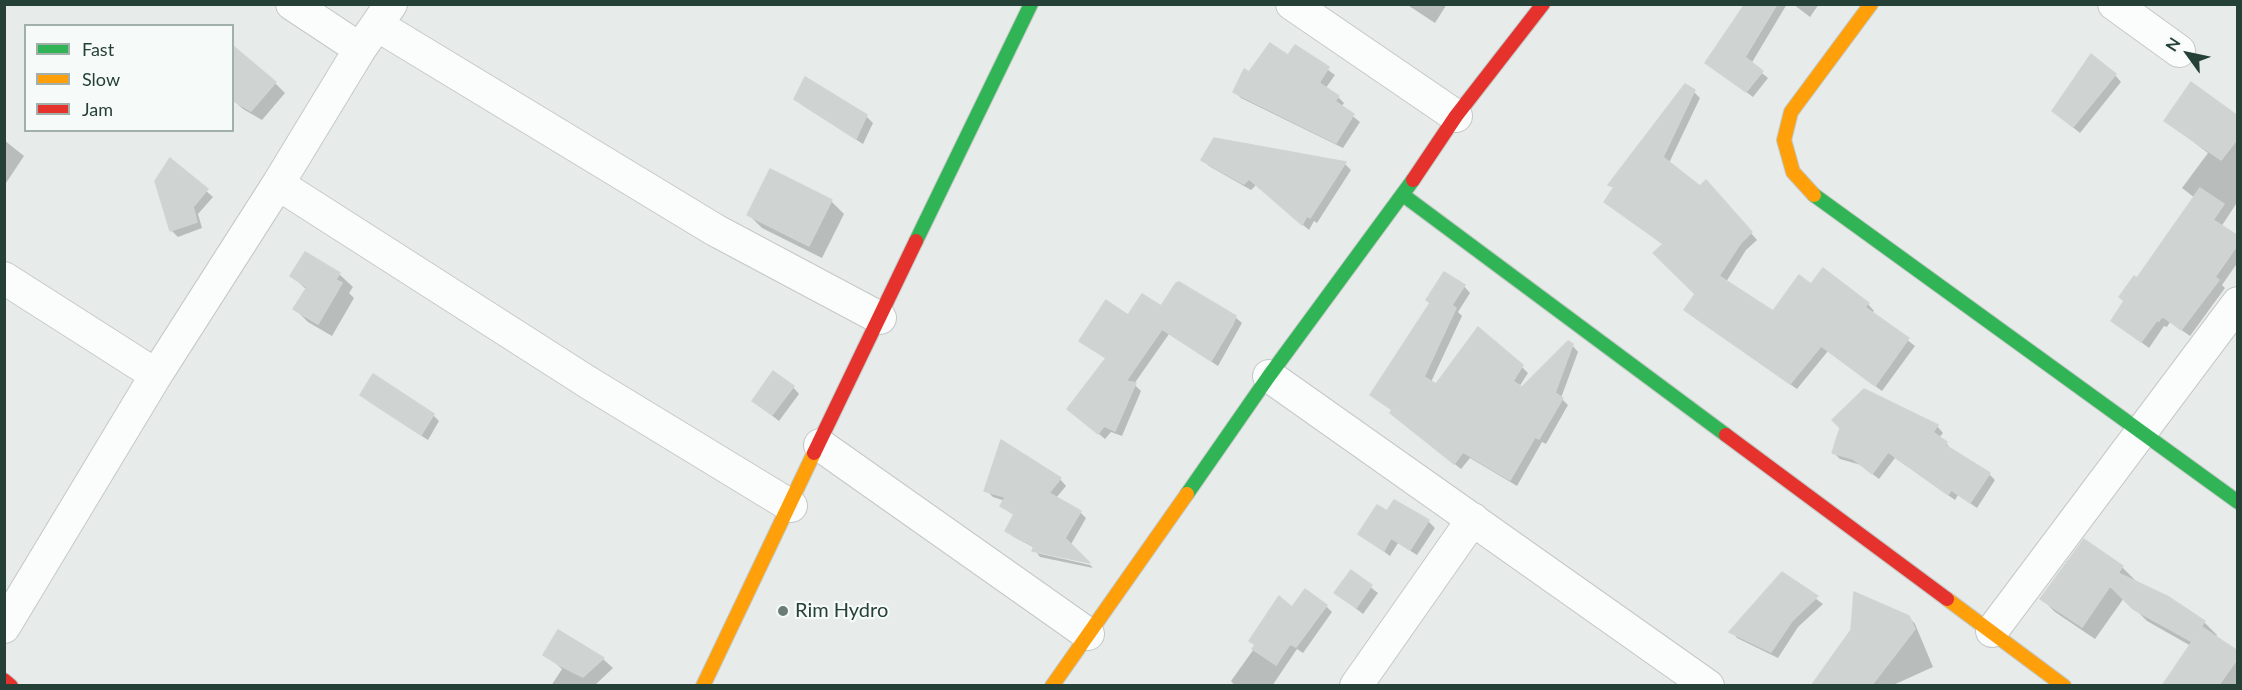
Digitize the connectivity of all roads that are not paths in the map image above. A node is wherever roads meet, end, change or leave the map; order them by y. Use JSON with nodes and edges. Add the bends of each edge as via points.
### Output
{"nodes":[{"id":1,"x":292,"y":4,"type":"edge"},
{"id":2,"x":1031,"y":4,"type":"edge"},
{"id":3,"x":1292,"y":4,"type":"edge"},
{"id":4,"x":1543,"y":4,"type":"edge"},
{"id":5,"x":1871,"y":4,"type":"edge"},
{"id":6,"x":2114,"y":4,"type":"edge"},
{"id":7,"x":376,"y":26,"type":"edge"},
{"id":8,"x":2179,"y":51,"type":"dead end"},
{"id":9,"x":1456,"y":116,"type":"junction"},
{"id":10,"x":278,"y":184,"type":"junction"},
{"id":11,"x":1403,"y":195,"type":"junction"},
{"id":12,"x":4,"y":278,"type":"edge"},
{"id":13,"x":2238,"y":303,"type":"edge"},
{"id":14,"x":880,"y":318,"type":"junction"},
{"id":15,"x":156,"y":375,"type":"junction"},
{"id":16,"x":1269,"y":376,"type":"junction"},
{"id":17,"x":2142,"y":432,"type":"junction"},
{"id":18,"x":820,"y":445,"type":"junction"},
{"id":19,"x":2238,"y":502,"type":"edge"},
{"id":20,"x":790,"y":506,"type":"junction"},
{"id":21,"x":1473,"y":519,"type":"junction"},
{"id":22,"x":4,"y":627,"type":"edge"},
{"id":23,"x":1992,"y":631,"type":"junction"},
{"id":24,"x":1088,"y":633,"type":"junction"},
{"id":25,"x":4,"y":680,"type":"edge"},
{"id":26,"x":11,"y":686,"type":"edge"},
{"id":27,"x":704,"y":686,"type":"edge"},
{"id":28,"x":1052,"y":686,"type":"edge"},
{"id":29,"x":1356,"y":686,"type":"edge"},
{"id":30,"x":1707,"y":686,"type":"edge"},
{"id":31,"x":2064,"y":686,"type":"edge"}],
"edges":[{"from":1,"to":7,"type":"street"},
{"from":2,"to":14,"type":"street"},
{"from":3,"to":9,"type":"street"},
{"from":4,"to":9,"type":"street"},
{"from":5,"to":17,"type":"street","via":[[1791,112],[1784,140],[1793,172],[1813,194]]},
{"from":6,"to":8,"type":"street"},
{"from":7,"to":10,"type":"street"},
{"from":7,"to":14,"type":"street","via":[[715,230]]},
{"from":9,"to":11,"type":"street"},
{"from":10,"to":15,"type":"street"},
{"from":10,"to":20,"type":"street","via":[[579,377]]},
{"from":11,"to":16,"type":"street"},
{"from":11,"to":23,"type":"street"},
{"from":12,"to":15,"type":"street"},
{"from":13,"to":17,"type":"street"},
{"from":14,"to":18,"type":"street"},
{"from":15,"to":22,"type":"street"},
{"from":16,"to":21,"type":"street"},
{"from":16,"to":24,"type":"street"},
{"from":17,"to":19,"type":"street"},
{"from":17,"to":23,"type":"street"},
{"from":18,"to":20,"type":"street"},
{"from":18,"to":24,"type":"street"},
{"from":20,"to":27,"type":"street"},
{"from":21,"to":29,"type":"street"},
{"from":21,"to":30,"type":"street"},
{"from":23,"to":31,"type":"street"},
{"from":24,"to":28,"type":"street"},
{"from":25,"to":26,"type":"street"}]}
